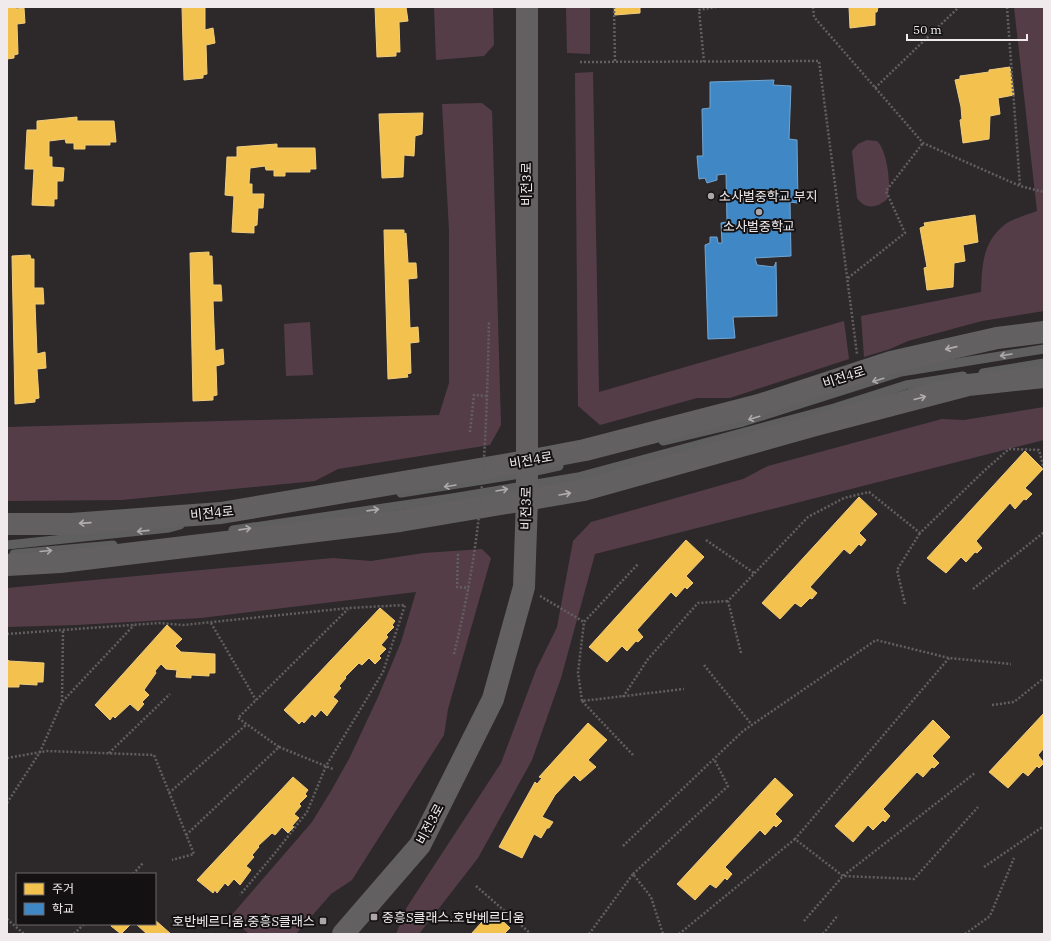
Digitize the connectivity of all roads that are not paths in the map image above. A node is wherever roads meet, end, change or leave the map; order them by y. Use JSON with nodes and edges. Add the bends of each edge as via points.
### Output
{"nodes":[{"id":1,"x":527,"y":7,"type":"edge"},
{"id":2,"x":1044,"y":332,"type":"edge"},
{"id":3,"x":1044,"y":349,"type":"edge"},
{"id":4,"x":1044,"y":363,"type":"edge"},
{"id":5,"x":1044,"y":377,"type":"edge"},
{"id":6,"x":650,"y":444,"type":"dead end"},
{"id":7,"x":612,"y":453,"type":"dead end"},
{"id":8,"x":581,"y":460,"type":"dead end"},
{"id":9,"x":565,"y":464,"type":"dead end"},
{"id":10,"x":527,"y":480,"type":"junction"},
{"id":11,"x":389,"y":495,"type":"dead end"},
{"id":12,"x":342,"y":502,"type":"dead end"},
{"id":13,"x":222,"y":522,"type":"junction"},
{"id":14,"x":7,"y":524,"type":"edge"},
{"id":15,"x":169,"y":528,"type":"junction"},
{"id":16,"x":184,"y":538,"type":"dead end"},
{"id":17,"x":153,"y":541,"type":"dead end"},
{"id":18,"x":122,"y":544,"type":"dead end"},
{"id":19,"x":7,"y":545,"type":"edge"},
{"id":20,"x":7,"y":555,"type":"edge"},
{"id":21,"x":7,"y":565,"type":"edge"},
{"id":22,"x":343,"y":934,"type":"edge"}],
"edges":[{"from":1,"to":10,"type":"main road","name":"비전3로"},
{"from":2,"to":10,"type":"main road","name":"비전4로","one_way":true,"via":[[997,338],[891,362],[759,405],[585,450]]},
{"from":3,"to":6,"type":"lane","one_way":true,"via":[[901,372],[743,422]]},
{"from":4,"to":10,"type":"lane","via":[[906,385],[834,408],[578,477]]},
{"from":10,"to":5,"type":"main road","name":"비전4로","one_way":true,"via":[[584,490],[968,385]]},
{"from":7,"to":8,"type":"lane"},
{"from":9,"to":10,"type":"lane"},
{"from":10,"to":11,"type":"lane","one_way":true},
{"from":10,"to":13,"type":"main road","name":"비전4로"},
{"from":21,"to":10,"type":"main road","name":"비전4로","one_way":true,"via":[[60,562],[400,521]]},
{"from":10,"to":22,"type":"main road","name":"비전3로","via":[[524,587],[492,699],[420,846]]},
{"from":12,"to":15,"type":"lane"},
{"from":13,"to":14,"type":"main road","name":"비전4로","one_way":true},
{"from":13,"to":15,"type":"lane"},
{"from":15,"to":19,"type":"lane","one_way":true},
{"from":16,"to":17,"type":"lane"},
{"from":20,"to":18,"type":"lane","one_way":true}]}
